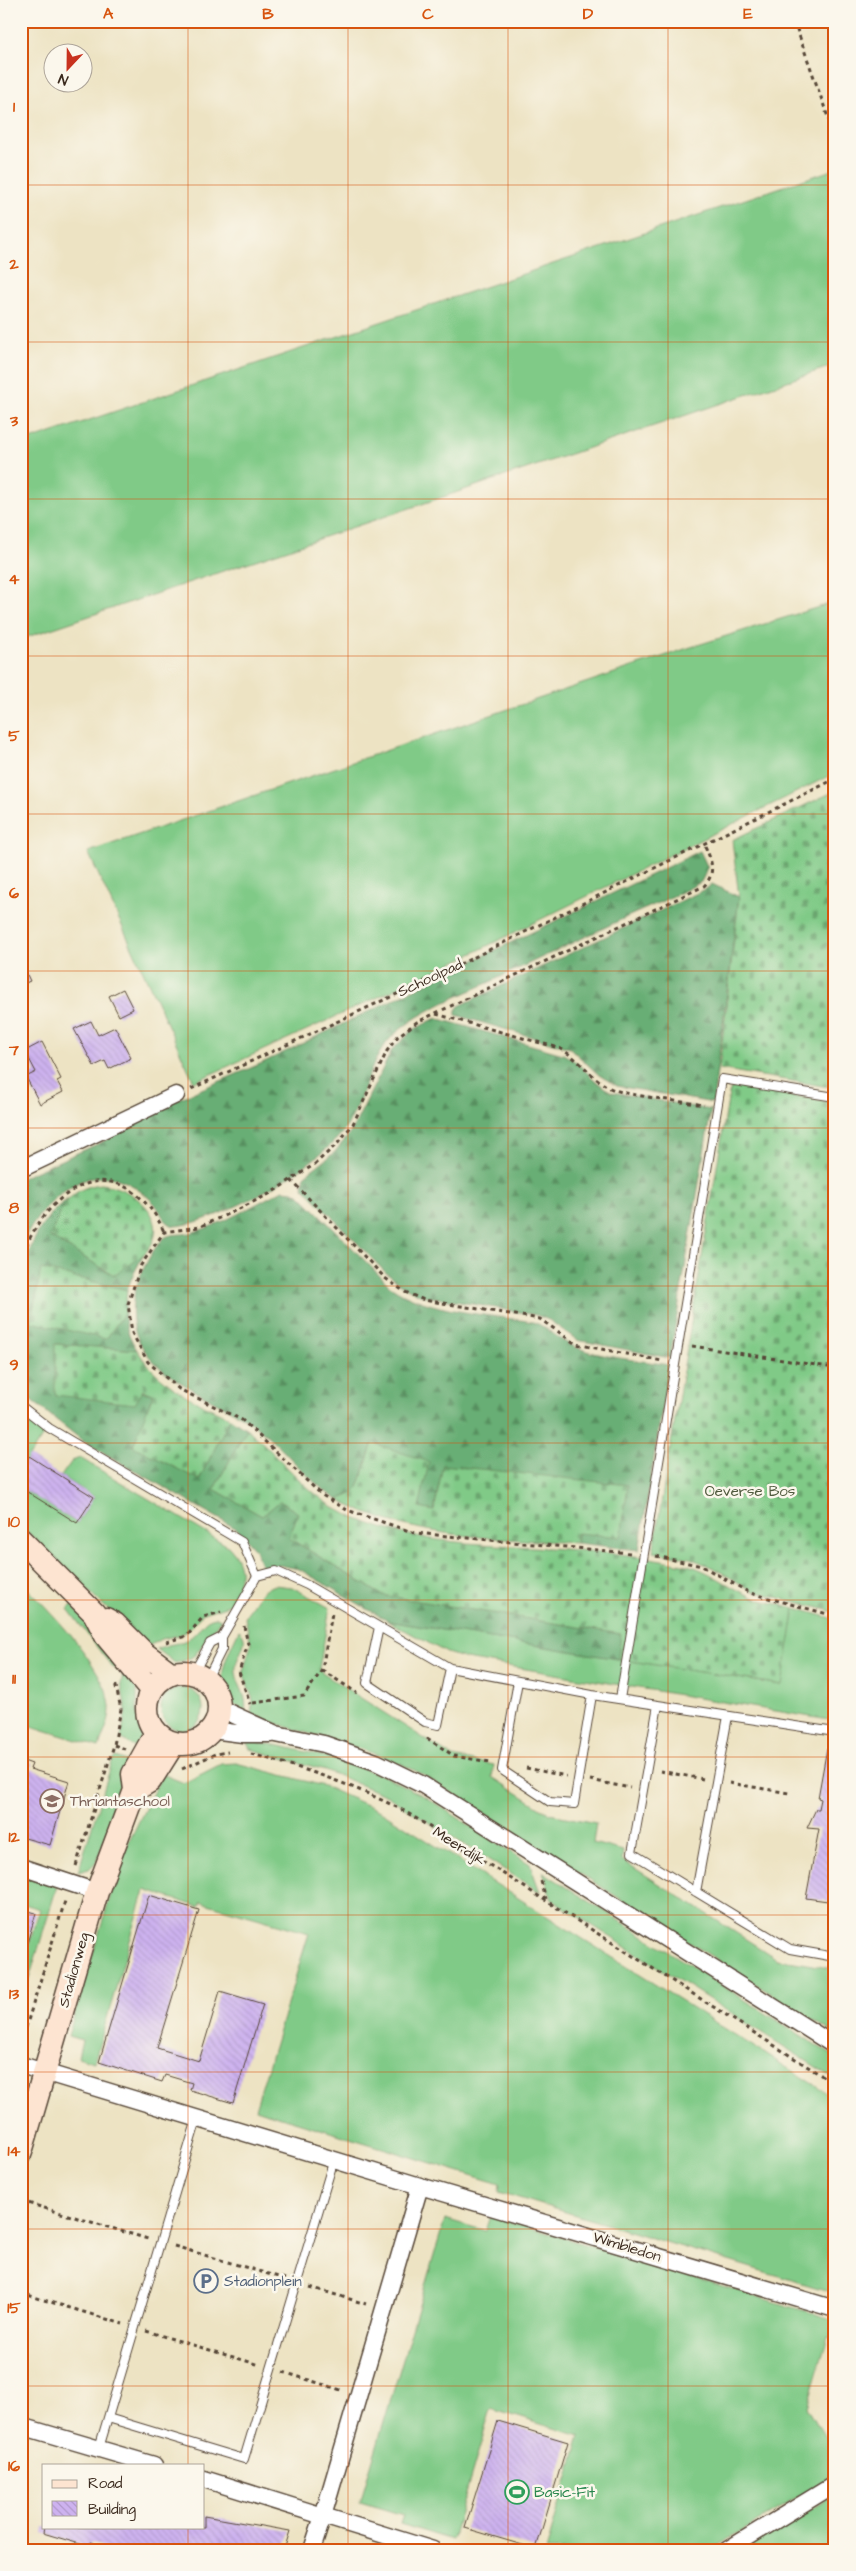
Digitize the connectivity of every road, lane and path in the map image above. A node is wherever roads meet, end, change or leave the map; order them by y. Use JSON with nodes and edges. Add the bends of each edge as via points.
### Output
{"nodes":[{"id":1,"x":794,"y":21,"type":"edge"},
{"id":2,"x":835,"y":137,"type":"edge"},
{"id":3,"x":835,"y":779,"type":"edge"},
{"id":4,"x":704,"y":844,"type":"junction"},
{"id":5,"x":436,"y":1014,"type":"junction"},
{"id":6,"x":176,"y":1095,"type":"joint"},
{"id":7,"x":835,"y":1097,"type":"edge"},
{"id":8,"x":717,"y":1108,"type":"junction"},
{"id":9,"x":21,"y":1169,"type":"edge"},
{"id":10,"x":291,"y":1180,"type":"junction"},
{"id":11,"x":164,"y":1232,"type":"junction"},
{"id":12,"x":21,"y":1260,"type":"edge"},
{"id":13,"x":679,"y":1344,"type":"junction"},
{"id":14,"x":675,"y":1363,"type":"junction"},
{"id":15,"x":835,"y":1368,"type":"edge"},
{"id":16,"x":21,"y":1406,"type":"edge"},
{"id":17,"x":21,"y":1540,"type":"edge"},
{"id":18,"x":644,"y":1554,"type":"junction"},
{"id":19,"x":257,"y":1576,"type":"junction"},
{"id":20,"x":334,"y":1600,"type":"junction"},
{"id":21,"x":238,"y":1609,"type":"junction"},
{"id":22,"x":835,"y":1616,"type":"edge"},
{"id":23,"x":378,"y":1626,"type":"junction"},
{"id":24,"x":222,"y":1637,"type":"junction"},
{"id":25,"x":130,"y":1665,"type":"junction"},
{"id":26,"x":450,"y":1668,"type":"junction"},
{"id":27,"x":322,"y":1670,"type":"junction"},
{"id":28,"x":190,"y":1676,"type":"junction"},
{"id":29,"x":518,"y":1681,"type":"junction"},
{"id":30,"x":151,"y":1690,"type":"junction"},
{"id":31,"x":592,"y":1695,"type":"junction"},
{"id":32,"x":363,"y":1697,"type":"dead end"},
{"id":33,"x":620,"y":1699,"type":"junction"},
{"id":34,"x":250,"y":1703,"type":"junction"},
{"id":35,"x":658,"y":1705,"type":"junction"},
{"id":36,"x":219,"y":1708,"type":"junction"},
{"id":37,"x":728,"y":1716,"type":"junction"},
{"id":38,"x":245,"y":1727,"type":"junction"},
{"id":39,"x":212,"y":1730,"type":"junction"},
{"id":40,"x":835,"y":1732,"type":"edge"},
{"id":41,"x":421,"y":1734,"type":"dead end"},
{"id":42,"x":165,"y":1738,"type":"junction"},
{"id":43,"x":240,"y":1751,"type":"junction"},
{"id":44,"x":151,"y":1759,"type":"junction"},
{"id":45,"x":503,"y":1764,"type":"junction"},
{"id":46,"x":578,"y":1778,"type":"junction"},
{"id":47,"x":643,"y":1790,"type":"junction"},
{"id":48,"x":21,"y":1867,"type":"edge"},
{"id":49,"x":97,"y":1892,"type":"junction"},
{"id":50,"x":696,"y":1892,"type":"junction"},
{"id":51,"x":835,"y":1957,"type":"edge"},
{"id":52,"x":835,"y":2046,"type":"edge"},
{"id":53,"x":21,"y":2065,"type":"edge"},
{"id":54,"x":44,"y":2072,"type":"junction"},
{"id":55,"x":835,"y":2084,"type":"edge"},
{"id":56,"x":197,"y":2119,"type":"junction"},
{"id":57,"x":21,"y":2152,"type":"edge"},
{"id":58,"x":334,"y":2160,"type":"junction"},
{"id":59,"x":420,"y":2186,"type":"junction"},
{"id":60,"x":21,"y":2201,"type":"edge"},
{"id":61,"x":160,"y":2242,"type":"junction"},
{"id":62,"x":297,"y":2283,"type":"junction"},
{"id":63,"x":21,"y":2293,"type":"edge"},
{"id":64,"x":384,"y":2309,"type":"junction"},
{"id":65,"x":835,"y":2309,"type":"edge"},
{"id":66,"x":134,"y":2327,"type":"junction"},
{"id":67,"x":271,"y":2369,"type":"junction"},
{"id":68,"x":359,"y":2395,"type":"junction"},
{"id":69,"x":108,"y":2418,"type":"junction"},
{"id":70,"x":21,"y":2426,"type":"edge"},
{"id":71,"x":99,"y":2448,"type":"junction"},
{"id":72,"x":151,"y":2464,"type":"edge"},
{"id":73,"x":24,"y":2480,"type":"dead end"},
{"id":74,"x":205,"y":2480,"type":"edge"},
{"id":75,"x":835,"y":2484,"type":"edge"},
{"id":76,"x":21,"y":2490,"type":"edge"},
{"id":77,"x":323,"y":2516,"type":"junction"},
{"id":78,"x":312,"y":2550,"type":"edge"},
{"id":79,"x":433,"y":2550,"type":"edge"},
{"id":80,"x":727,"y":2550,"type":"edge"}],
"edges":[{"from":1,"to":2,"type":"path"},
{"from":3,"to":4,"type":"path","name":"Schoolpad"},
{"from":4,"to":5,"type":"path","via":[[712,861],[712,874],[704,886]]},
{"from":4,"to":6,"type":"path","name":"Schoolpad","via":[[436,976]]},
{"from":5,"to":8,"type":"path","via":[[559,1048],[571,1054],[612,1090]]},
{"from":5,"to":10,"type":"path","via":[[417,1022],[398,1036],[380,1063],[353,1124],[315,1164]]},
{"from":6,"to":9,"type":"street"},
{"from":7,"to":8,"type":"lane","via":[[722,1079]]},
{"from":8,"to":13,"type":"lane"},
{"from":10,"to":11,"type":"path","via":[[199,1227]]},
{"from":10,"to":14,"type":"path","via":[[385,1278],[405,1292],[424,1300],[540,1319],[576,1344]]},
{"from":11,"to":12,"type":"path","via":[[150,1205],[128,1188],[116,1183],[90,1182],[80,1185],[46,1211],[32,1230]]},
{"from":11,"to":18,"type":"path","via":[[141,1265],[128,1304],[132,1332],[148,1362],[179,1389],[242,1420],[322,1495],[347,1510],[415,1533]]},
{"from":13,"to":14,"type":"lane"},
{"from":13,"to":15,"type":"path"},
{"from":14,"to":18,"type":"lane"},
{"from":16,"to":19,"type":"lane","via":[[49,1428],[242,1542]]},
{"from":17,"to":25,"type":"street","via":[[94,1613],[106,1636]]},
{"from":18,"to":22,"type":"path","via":[[702,1566],[750,1593]]},
{"from":18,"to":33,"type":"lane"},
{"from":19,"to":20,"type":"lane","via":[[276,1572]]},
{"from":19,"to":21,"type":"lane"},
{"from":20,"to":23,"type":"lane"},
{"from":20,"to":27,"type":"path"},
{"from":21,"to":24,"type":"lane"},
{"from":21,"to":25,"type":"path","via":[[203,1617],[187,1636],[158,1645]]},
{"from":21,"to":34,"type":"path","via":[[248,1644],[239,1672]]},
{"from":23,"to":26,"type":"lane"},
{"from":23,"to":26,"type":"lane","via":[[367,1683],[425,1722],[438,1725]]},
{"from":24,"to":28,"type":"lane","via":[[210,1643]]},
{"from":24,"to":28,"type":"lane","via":[[222,1648]]},
{"from":25,"to":28,"type":"street"},
{"from":25,"to":30,"type":"street"},
{"from":25,"to":44,"type":"path","name":"Meerdijk","via":[[119,1691],[121,1709],[114,1745]]},
{"from":26,"to":29,"type":"lane"},
{"from":27,"to":32,"type":"path"},
{"from":27,"to":34,"type":"path","via":[[304,1696]]},
{"from":28,"to":30,"type":"street","via":[[160,1680]]},
{"from":28,"to":36,"type":"street","via":[[215,1693]]},
{"from":29,"to":31,"type":"lane"},
{"from":29,"to":45,"type":"lane"},
{"from":30,"to":42,"type":"street","via":[[148,1717]]},
{"from":31,"to":33,"type":"lane"},
{"from":31,"to":46,"type":"lane"},
{"from":33,"to":35,"type":"lane"},
{"from":34,"to":38,"type":"path"},
{"from":35,"to":37,"type":"lane"},
{"from":35,"to":47,"type":"lane"},
{"from":36,"to":38,"type":"street","name":"Meerdijk"},
{"from":36,"to":39,"type":"street"},
{"from":37,"to":40,"type":"lane"},
{"from":37,"to":50,"type":"lane"},
{"from":38,"to":39,"type":"street","name":"Meerdijk"},
{"from":38,"to":43,"type":"path"},
{"from":38,"to":52,"type":"street","name":"Meerdijk","via":[[324,1744],[376,1762],[423,1785]]},
{"from":39,"to":42,"type":"street","via":[[195,1742]]},
{"from":41,"to":45,"type":"path","via":[[454,1756]]},
{"from":42,"to":44,"type":"street","name":"Stadionweg"},
{"from":43,"to":44,"type":"path","name":"Meerdijk","via":[[215,1754],[180,1769]]},
{"from":43,"to":55,"type":"path","name":"Meerdijk","via":[[336,1779],[406,1812]]},
{"from":44,"to":49,"type":"street","name":"Stadionweg","via":[[150,1781],[135,1790]]},
{"from":45,"to":46,"type":"path"},
{"from":45,"to":46,"type":"lane","via":[[502,1770],[550,1802],[574,1804]]},
{"from":46,"to":47,"type":"path"},
{"from":47,"to":50,"type":"lane","via":[[632,1854]]},
{"from":48,"to":49,"type":"street"},
{"from":49,"to":54,"type":"street","name":"Stadionweg"},
{"from":50,"to":51,"type":"lane","via":[[790,1949]]},
{"from":53,"to":54,"type":"street"},
{"from":54,"to":56,"type":"street"},
{"from":54,"to":57,"type":"street","name":"Stadionweg"},
{"from":56,"to":58,"type":"street"},
{"from":56,"to":61,"type":"lane"},
{"from":58,"to":59,"type":"street"},
{"from":58,"to":62,"type":"lane"},
{"from":59,"to":64,"type":"street"},
{"from":59,"to":65,"type":"street","name":"Wimbledon"},
{"from":60,"to":61,"type":"path"},
{"from":61,"to":62,"type":"path"},
{"from":61,"to":66,"type":"lane"},
{"from":62,"to":64,"type":"path"},
{"from":62,"to":67,"type":"lane"},
{"from":63,"to":66,"type":"path"},
{"from":64,"to":68,"type":"street"},
{"from":66,"to":67,"type":"path"},
{"from":66,"to":69,"type":"lane"},
{"from":67,"to":68,"type":"path"},
{"from":67,"to":69,"type":"lane","via":[[244,2459]]},
{"from":68,"to":77,"type":"street"},
{"from":69,"to":71,"type":"lane"},
{"from":70,"to":71,"type":"street"},
{"from":71,"to":72,"type":"street"},
{"from":73,"to":76,"type":"path"},
{"from":74,"to":77,"type":"street"},
{"from":75,"to":80,"type":"street"},
{"from":77,"to":78,"type":"street"},
{"from":77,"to":79,"type":"street"}]}
